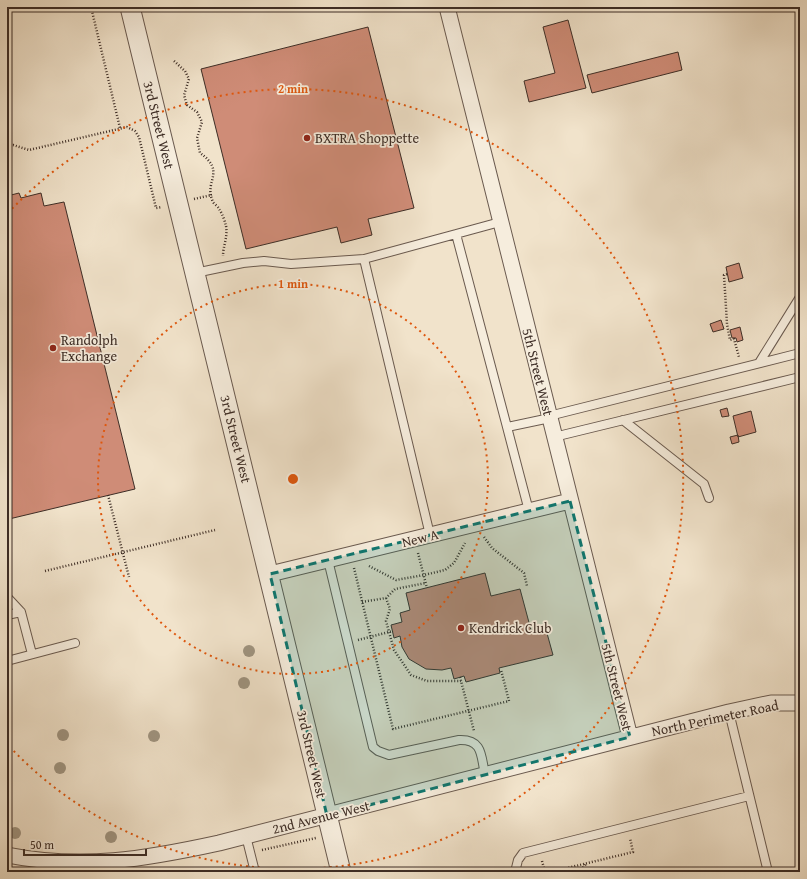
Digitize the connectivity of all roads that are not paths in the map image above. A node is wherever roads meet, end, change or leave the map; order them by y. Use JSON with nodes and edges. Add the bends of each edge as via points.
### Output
{"nodes":[{"id":1,"x":130,"y":7,"type":"edge"},
{"id":2,"x":447,"y":7,"type":"edge"},
{"id":3,"x":500,"y":222,"type":"junction"},
{"id":4,"x":456,"y":234,"type":"junction"},
{"id":5,"x":364,"y":258,"type":"junction"},
{"id":6,"x":195,"y":273,"type":"junction"},
{"id":7,"x":800,"y":297,"type":"edge"},
{"id":8,"x":800,"y":353,"type":"edge"},
{"id":9,"x":759,"y":363,"type":"junction"},
{"id":10,"x":800,"y":376,"type":"edge"},
{"id":11,"x":550,"y":417,"type":"junction"},
{"id":12,"x":623,"y":420,"type":"junction"},
{"id":13,"x":507,"y":427,"type":"junction"},
{"id":14,"x":554,"y":437,"type":"junction"},
{"id":15,"x":709,"y":498,"type":"dead end"},
{"id":16,"x":570,"y":501,"type":"junction"},
{"id":17,"x":529,"y":511,"type":"junction"},
{"id":18,"x":430,"y":535,"type":"junction"},
{"id":19,"x":329,"y":567,"type":"junction"},
{"id":20,"x":270,"y":574,"type":"junction"},
{"id":21,"x":7,"y":597,"type":"edge"},
{"id":22,"x":21,"y":612,"type":"junction"},
{"id":23,"x":7,"y":616,"type":"edge"},
{"id":24,"x":74,"y":643,"type":"dead end"},
{"id":25,"x":32,"y":654,"type":"junction"},
{"id":26,"x":7,"y":660,"type":"edge"},
{"id":27,"x":800,"y":703,"type":"edge"},
{"id":28,"x":729,"y":712,"type":"junction"},
{"id":29,"x":630,"y":737,"type":"junction"},
{"id":30,"x":485,"y":775,"type":"junction"},
{"id":31,"x":749,"y":796,"type":"junction"},
{"id":32,"x":321,"y":817,"type":"junction"},
{"id":33,"x":246,"y":836,"type":"junction"},
{"id":34,"x":7,"y":855,"type":"edge"},
{"id":35,"x":83,"y":867,"type":"edge"},
{"id":36,"x":255,"y":872,"type":"edge"},
{"id":37,"x":328,"y":872,"type":"edge"},
{"id":38,"x":341,"y":872,"type":"edge"},
{"id":39,"x":515,"y":872,"type":"edge"},
{"id":40,"x":768,"y":872,"type":"edge"}],
"edges":[{"from":1,"to":6,"type":"street","name":"3rd Street West"},
{"from":2,"to":3,"type":"street","name":"5th Street West"},
{"from":3,"to":4,"type":"lane"},
{"from":3,"to":11,"type":"street","name":"5th Street West"},
{"from":4,"to":5,"type":"lane"},
{"from":4,"to":13,"type":"lane"},
{"from":5,"to":6,"type":"lane","via":[[291,264],[243,262]]},
{"from":5,"to":18,"type":"lane"},
{"from":6,"to":20,"type":"street","name":"3rd Street West"},
{"from":7,"to":9,"type":"lane"},
{"from":8,"to":9,"type":"lane"},
{"from":9,"to":11,"type":"lane"},
{"from":10,"to":12,"type":"lane"},
{"from":11,"to":13,"type":"lane"},
{"from":11,"to":14,"type":"street","name":"5th Street West"},
{"from":12,"to":14,"type":"lane"},
{"from":12,"to":15,"type":"lane","via":[[704,484]]},
{"from":13,"to":17,"type":"lane"},
{"from":14,"to":16,"type":"street","name":"5th Street West"},
{"from":16,"to":17,"type":"street","name":"New A"},
{"from":16,"to":29,"type":"street","name":"5th Street West"},
{"from":17,"to":18,"type":"street","name":"New A"},
{"from":18,"to":19,"type":"street","name":"New A"},
{"from":19,"to":20,"type":"street","name":"New A"},
{"from":19,"to":30,"type":"lane","via":[[370,742],[378,751],[389,755],[469,739],[476,743],[479,749]]},
{"from":20,"to":32,"type":"street","name":"3rd Street West"},
{"from":21,"to":22,"type":"lane"},
{"from":22,"to":23,"type":"lane"},
{"from":22,"to":25,"type":"lane"},
{"from":24,"to":25,"type":"lane"},
{"from":25,"to":26,"type":"lane"},
{"from":27,"to":28,"type":"street","name":"North Perimeter Road","via":[[771,703]]},
{"from":28,"to":29,"type":"street","name":"North Perimeter Road"},
{"from":28,"to":31,"type":"lane"},
{"from":29,"to":30,"type":"street","name":"2nd Avenue West"},
{"from":30,"to":32,"type":"street","name":"2nd Avenue West"},
{"from":31,"to":39,"type":"lane","via":[[523,853]]},
{"from":31,"to":40,"type":"lane"},
{"from":32,"to":33,"type":"street","name":"2nd Avenue West"},
{"from":32,"to":37,"type":"street","via":[[320,837]]},
{"from":32,"to":38,"type":"street","name":"3rd Street West"},
{"from":33,"to":35,"type":"street","name":"2nd Avenue West","via":[[159,856]]},
{"from":33,"to":36,"type":"lane"},
{"from":34,"to":35,"type":"street","name":"2nd Avenue West"}]}
